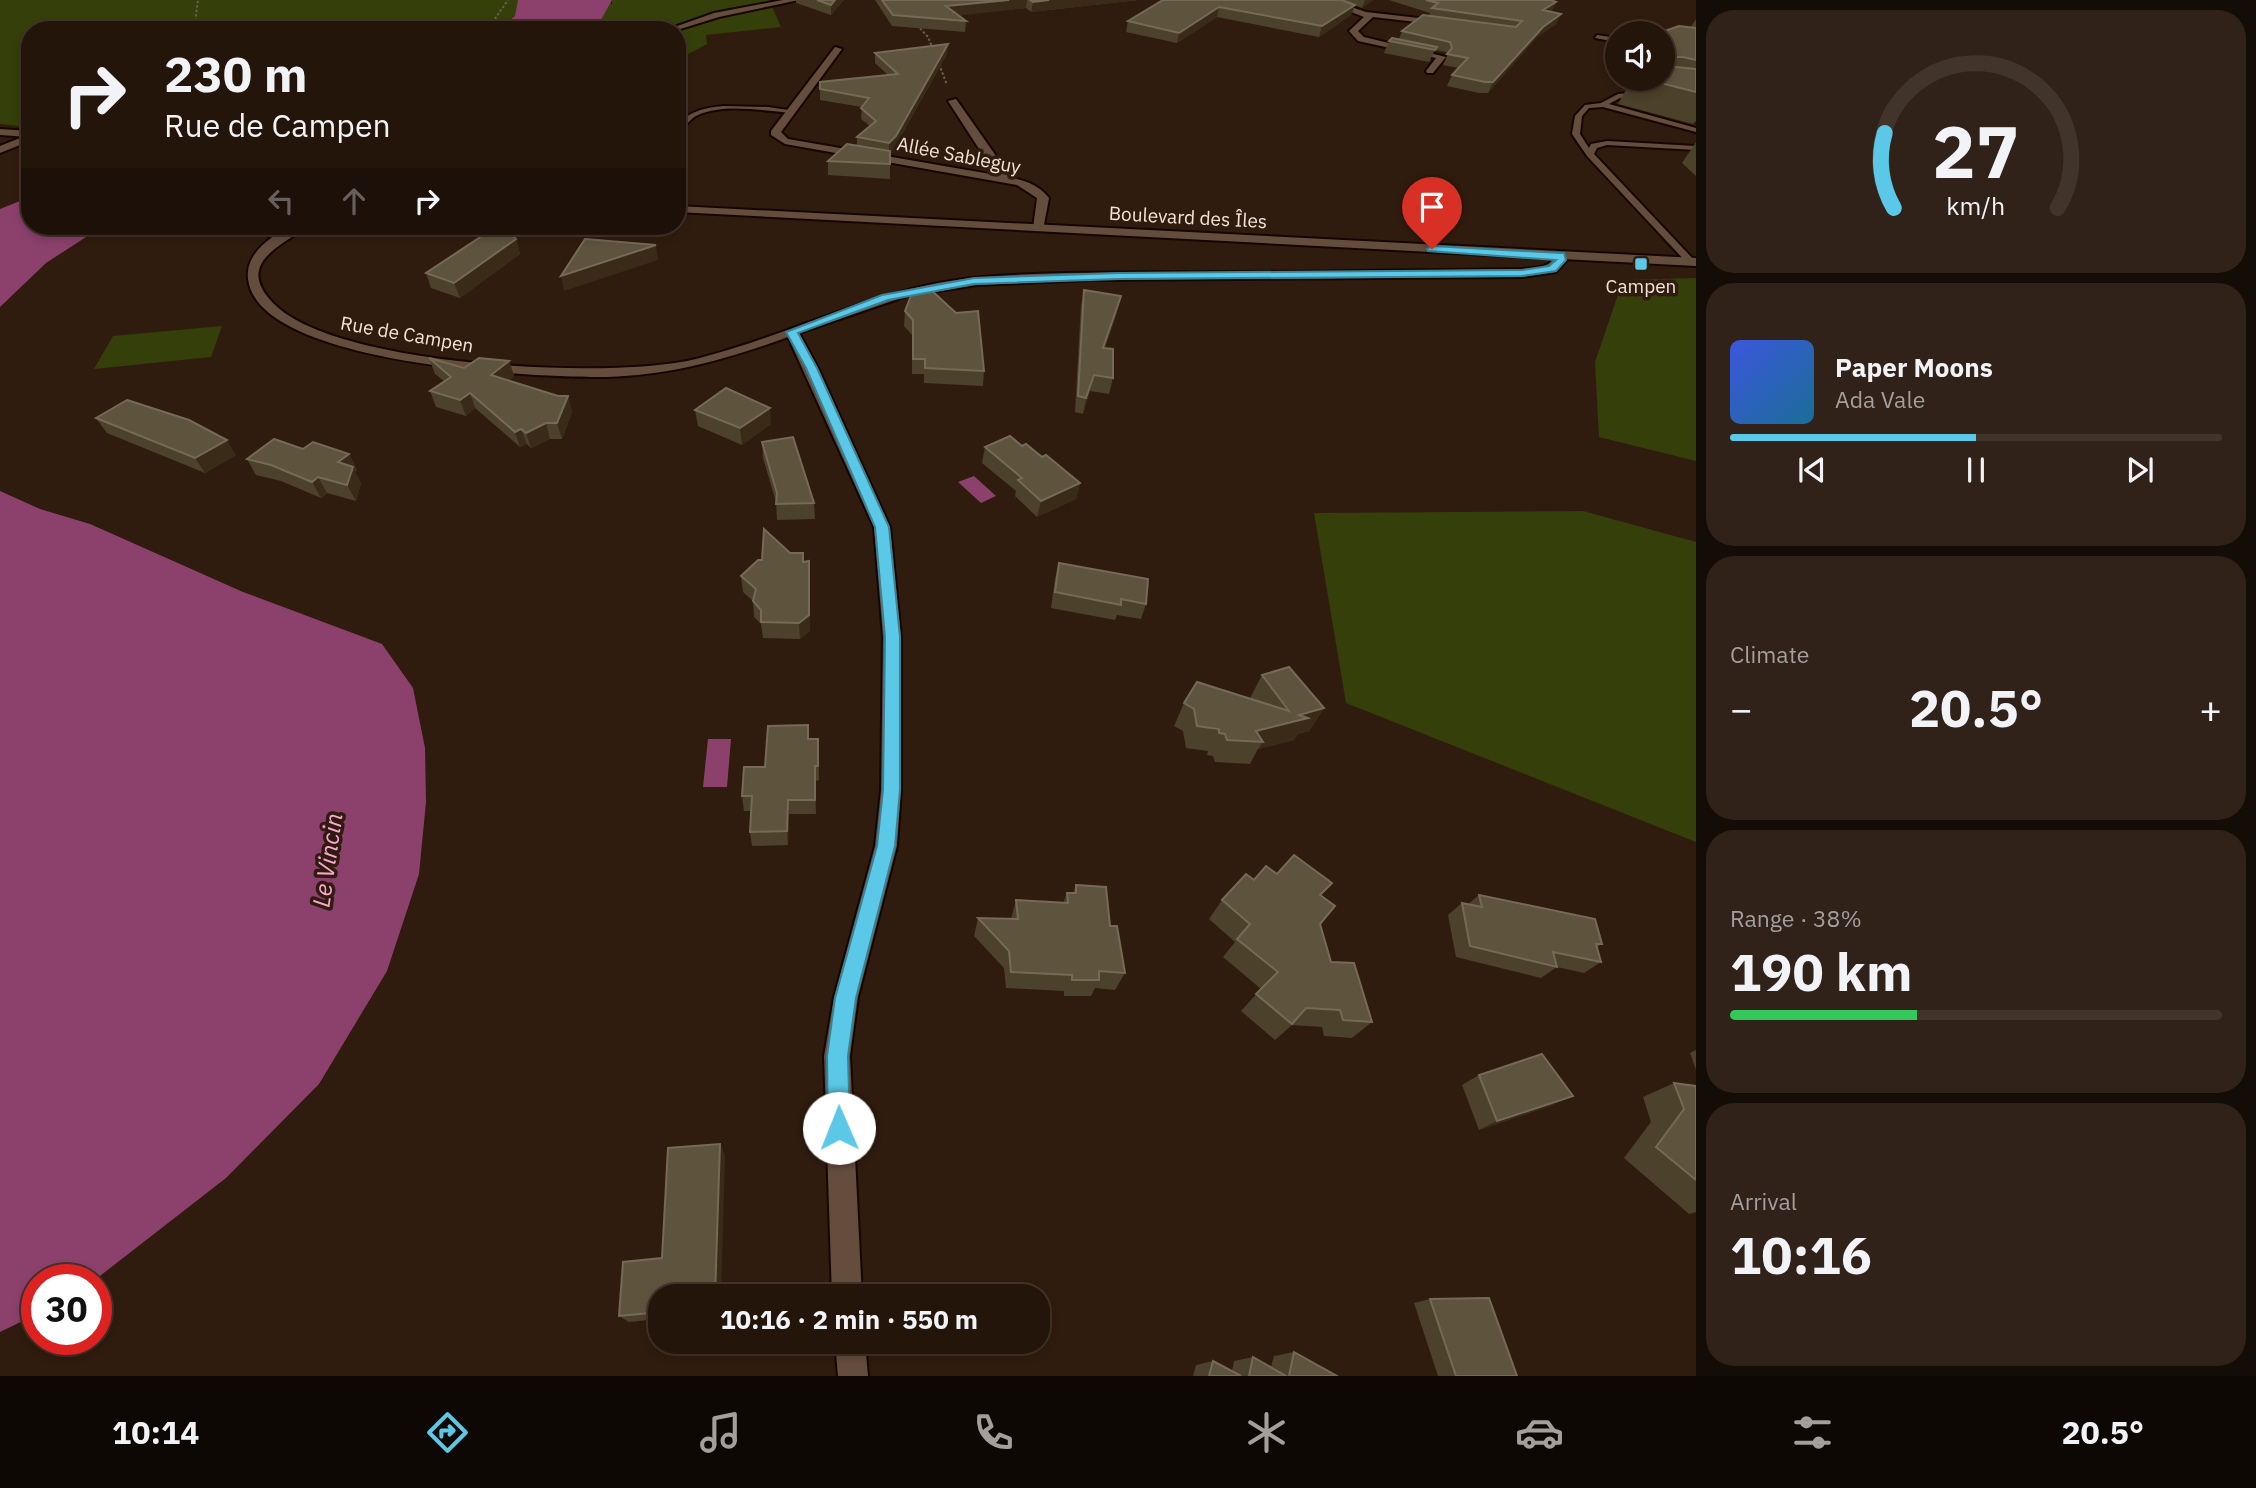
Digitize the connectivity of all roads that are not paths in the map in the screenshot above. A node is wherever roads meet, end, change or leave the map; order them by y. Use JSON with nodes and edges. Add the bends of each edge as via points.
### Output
{"nodes":[{"id":1,"x":795,"y":0,"type":"edge"},
{"id":2,"x":1331,"y":1,"type":"edge"},
{"id":3,"x":1367,"y":14,"type":"junction"},
{"id":4,"x":686,"y":25,"type":"edge"},
{"id":5,"x":1458,"y":25,"type":"edge"},
{"id":6,"x":1597,"y":37,"type":"dead end"},
{"id":7,"x":1605,"y":38,"type":"edge"},
{"id":8,"x":838,"y":49,"type":"dead end"},
{"id":9,"x":1430,"y":71,"type":"dead end"},
{"id":10,"x":1644,"y":91,"type":"edge"},
{"id":11,"x":953,"y":101,"type":"road end"},
{"id":12,"x":1603,"y":105,"type":"junction"},
{"id":13,"x":792,"y":111,"type":"junction"},
{"id":14,"x":686,"y":120,"type":"edge"},
{"id":15,"x":1696,"y":130,"type":"edge"},
{"id":16,"x":0,"y":132,"type":"edge"},
{"id":17,"x":21,"y":134,"type":"edge"},
{"id":18,"x":21,"y":140,"type":"edge"},
{"id":19,"x":1696,"y":148,"type":"edge"},
{"id":20,"x":0,"y":150,"type":"edge"},
{"id":21,"x":21,"y":151,"type":"edge"},
{"id":22,"x":1590,"y":154,"type":"junction"},
{"id":23,"x":0,"y":157,"type":"edge"},
{"id":24,"x":1003,"y":178,"type":"junction"},
{"id":25,"x":686,"y":209,"type":"edge"},
{"id":26,"x":1039,"y":228,"type":"junction"},
{"id":27,"x":276,"y":235,"type":"edge"},
{"id":28,"x":283,"y":235,"type":"edge"},
{"id":29,"x":279,"y":237,"type":"junction"},
{"id":30,"x":1560,"y":256,"type":"junction"},
{"id":31,"x":1693,"y":262,"type":"edge"},
{"id":32,"x":792,"y":332,"type":"junction"},
{"id":33,"x":846,"y":1284,"type":"edge"},
{"id":34,"x":851,"y":1354,"type":"edge"},
{"id":35,"x":853,"y":1376,"type":"edge"}],
"edges":[{"from":1,"to":4,"type":"street"},
{"from":2,"to":3,"type":"street"},
{"from":3,"to":5,"type":"street"},
{"from":3,"to":9,"type":"street","via":[[1371,18],[1353,31],[1355,36],[1442,57]]},
{"from":6,"to":7,"type":"lane"},
{"from":8,"to":13,"type":"street","name":"Allée Sableguy"},
{"from":10,"to":12,"type":"lane","via":[[1618,96]]},
{"from":11,"to":24,"type":"street"},
{"from":12,"to":15,"type":"lane"},
{"from":12,"to":22,"type":"lane","via":[[1587,106],[1579,116],[1576,134]]},
{"from":13,"to":14,"type":"lane","via":[[716,109]]},
{"from":13,"to":24,"type":"street","name":"Allée Sableguy","via":[[775,133],[785,141]]},
{"from":16,"to":17,"type":"street"},
{"from":18,"to":20,"type":"street"},
{"from":19,"to":22,"type":"lane","via":[[1607,143],[1594,146]]},
{"from":21,"to":23,"type":"street"},
{"from":22,"to":31,"type":"lane"},
{"from":24,"to":26,"type":"street","name":"Allée Sableguy","via":[[1020,182],[1043,198]]},
{"from":25,"to":26,"type":"street","name":"Boulevard des Îles"},
{"from":26,"to":30,"type":"street","name":"Boulevard des Îles"},
{"from":27,"to":29,"type":"lane"},
{"from":28,"to":29,"type":"street","name":"Rue de Campen"},
{"from":29,"to":32,"type":"street","name":"Rue de Campen","via":[[254,264],[253,285],[260,297],[270,309],[307,332],[372,351],[493,368],[598,373],[692,365]]},
{"from":30,"to":31,"type":"street","name":"Boulevard des Îles"},
{"from":30,"to":32,"type":"street","name":"Rue de Campen","via":[[1552,269],[1522,273],[974,281],[886,297]]},
{"from":32,"to":33,"type":"street","via":[[882,527],[892,637],[886,846],[845,998],[837,1056]]},
{"from":34,"to":35,"type":"street"}]}
